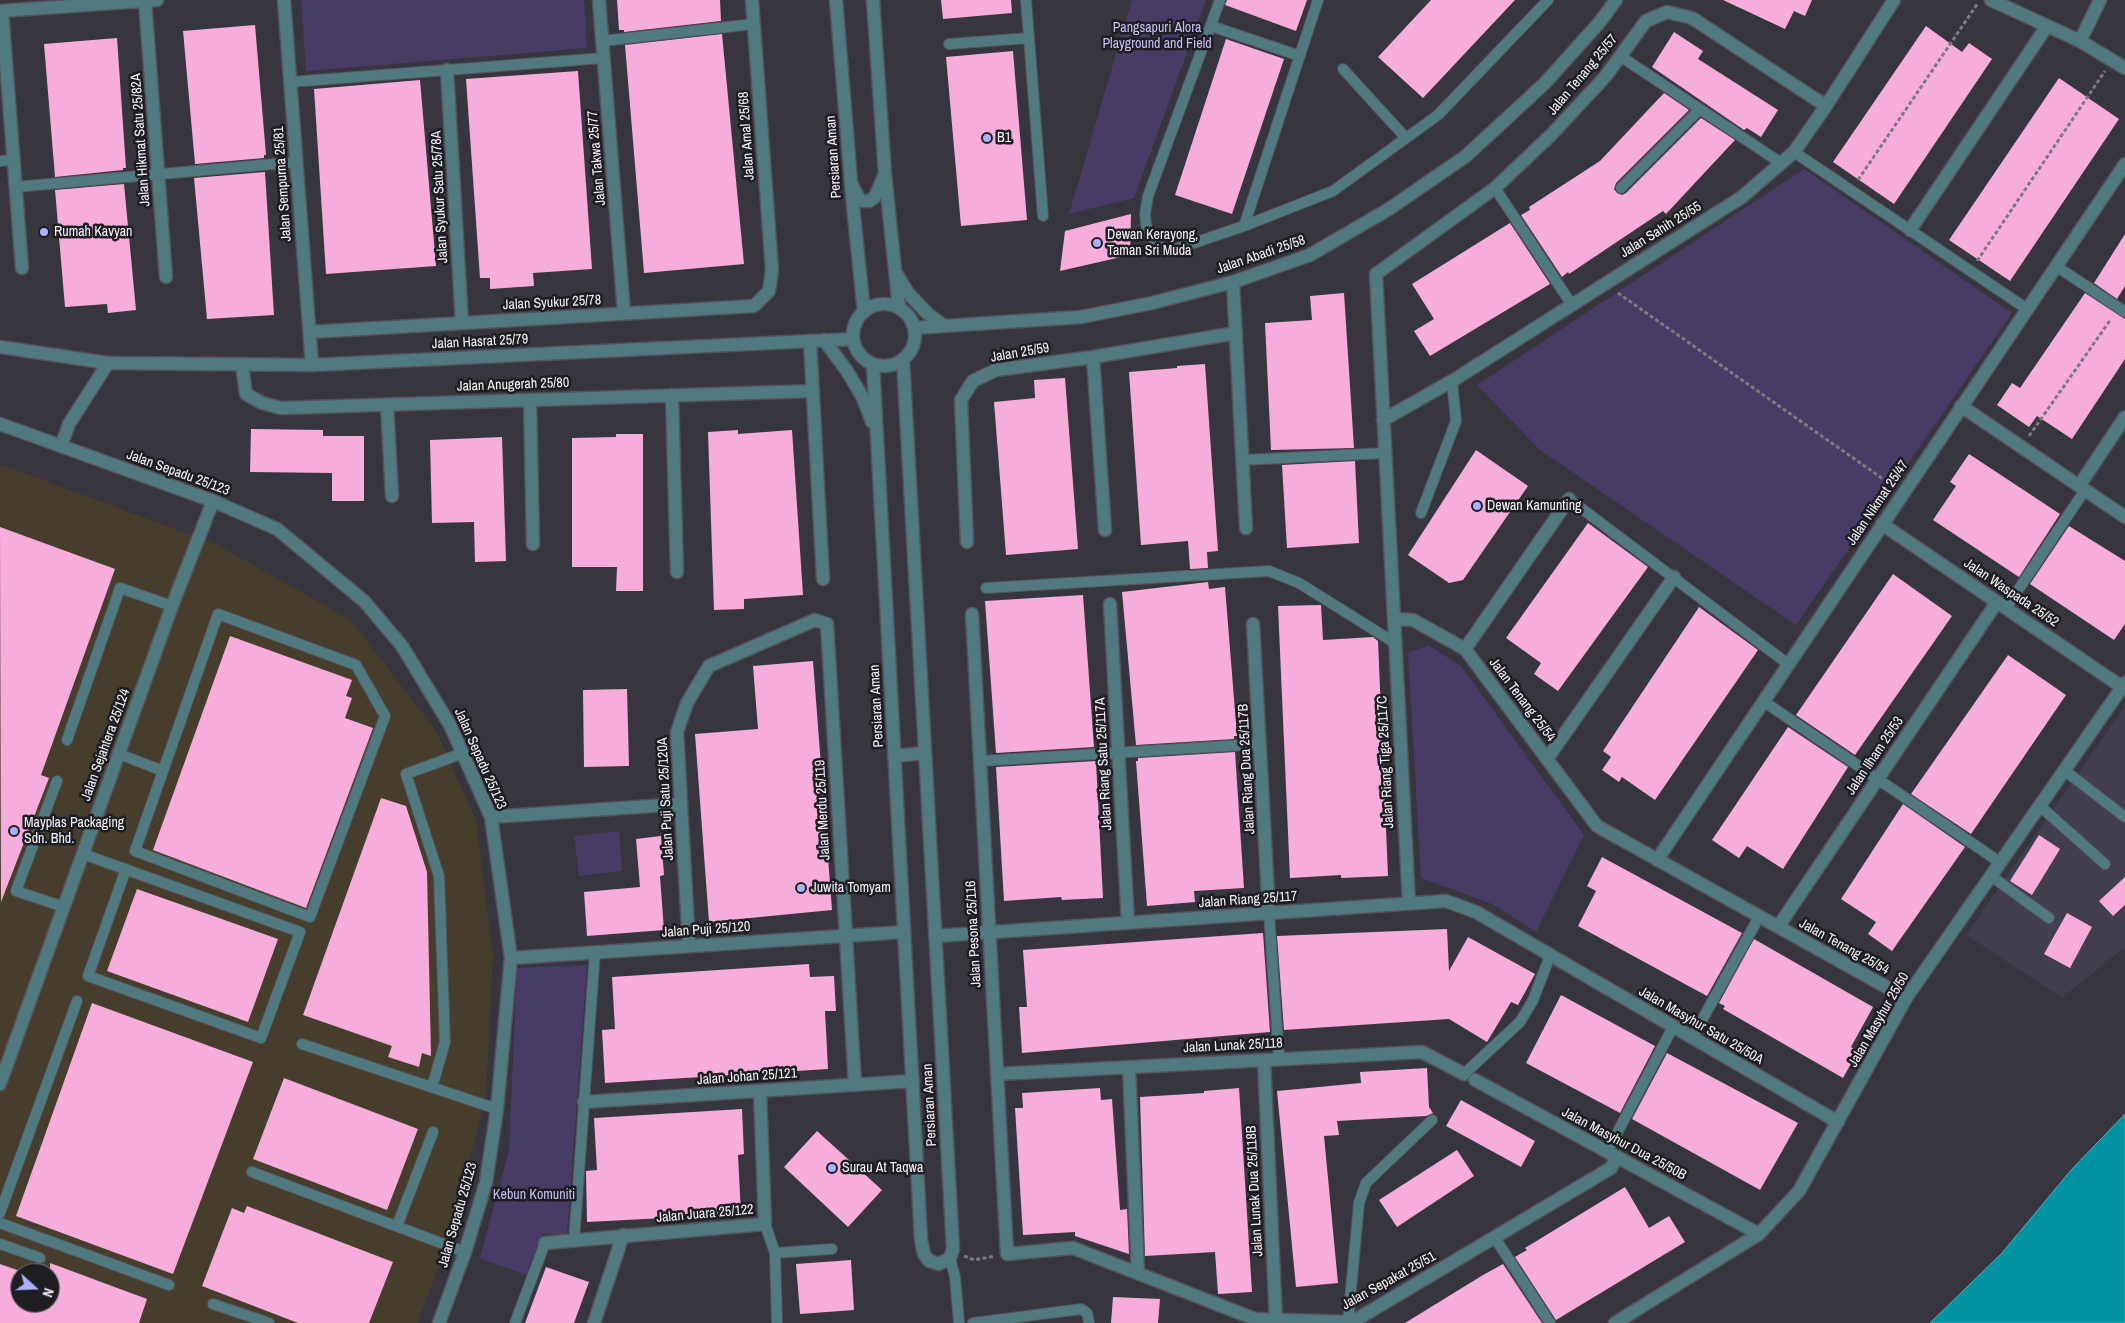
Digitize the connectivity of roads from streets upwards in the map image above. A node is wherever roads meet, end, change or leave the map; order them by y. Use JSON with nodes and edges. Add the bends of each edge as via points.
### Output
{"nodes":[{"id":1,"x":151,"y":0,"type":"edge"},
{"id":2,"x":284,"y":0,"type":"edge"},
{"id":3,"x":599,"y":0,"type":"edge"},
{"id":4,"x":752,"y":0,"type":"edge"},
{"id":5,"x":836,"y":0,"type":"edge"},
{"id":6,"x":872,"y":0,"type":"edge"},
{"id":7,"x":1616,"y":0,"type":"edge"},
{"id":8,"x":1894,"y":0,"type":"edge"},
{"id":9,"x":1991,"y":0,"type":"edge"},
{"id":10,"x":2100,"y":0,"type":"edge"},
{"id":11,"x":1,"y":11,"type":"edge"},
{"id":12,"x":2048,"y":26,"type":"junction"},
{"id":13,"x":2080,"y":41,"type":"junction"},
{"id":14,"x":2125,"y":68,"type":"edge"},
{"id":15,"x":447,"y":70,"type":"road end"},
{"id":16,"x":1826,"y":106,"type":"junction"},
{"id":17,"x":6,"y":160,"type":"edge"},
{"id":18,"x":2125,"y":164,"type":"edge"},
{"id":19,"x":884,"y":174,"type":"junction"},
{"id":20,"x":851,"y":182,"type":"junction"},
{"id":21,"x":1910,"y":230,"type":"road end"},
{"id":22,"x":22,"y":268,"type":"dead end"},
{"id":23,"x":772,"y":270,"type":"joint"},
{"id":24,"x":895,"y":271,"type":"junction"},
{"id":25,"x":166,"y":277,"type":"dead end"},
{"id":26,"x":1233,"y":282,"type":"junction"},
{"id":27,"x":899,"y":308,"type":"junction"},
{"id":28,"x":864,"y":312,"type":"junction"},
{"id":29,"x":624,"y":313,"type":"junction"},
{"id":30,"x":462,"y":323,"type":"junction"},
{"id":31,"x":944,"y":326,"type":"junction"},
{"id":32,"x":914,"y":328,"type":"junction"},
{"id":33,"x":310,"y":332,"type":"junction"},
{"id":34,"x":1236,"y":333,"type":"junction"},
{"id":35,"x":853,"y":339,"type":"junction"},
{"id":36,"x":824,"y":340,"type":"junction"},
{"id":37,"x":810,"y":341,"type":"junction"},
{"id":38,"x":0,"y":347,"type":"edge"},
{"id":39,"x":1093,"y":357,"type":"junction"},
{"id":40,"x":903,"y":359,"type":"junction"},
{"id":41,"x":108,"y":363,"type":"junction"},
{"id":42,"x":873,"y":364,"type":"junction"},
{"id":43,"x":242,"y":365,"type":"junction"},
{"id":44,"x":312,"y":366,"type":"junction"},
{"id":45,"x":813,"y":391,"type":"junction"},
{"id":46,"x":672,"y":396,"type":"junction"},
{"id":47,"x":530,"y":400,"type":"junction"},
{"id":48,"x":387,"y":404,"type":"junction"},
{"id":49,"x":1961,"y":406,"type":"junction"},
{"id":50,"x":2125,"y":417,"type":"edge"},
{"id":51,"x":1383,"y":420,"type":"junction"},
{"id":52,"x":0,"y":424,"type":"edge"},
{"id":53,"x":876,"y":431,"type":"junction"},
{"id":54,"x":61,"y":446,"type":"junction"},
{"id":55,"x":2082,"y":488,"type":"junction"},
{"id":56,"x":392,"y":496,"type":"dead end"},
{"id":57,"x":1569,"y":499,"type":"road end"},
{"id":58,"x":213,"y":501,"type":"junction"},
{"id":59,"x":2125,"y":517,"type":"edge"},
{"id":60,"x":1882,"y":524,"type":"junction"},
{"id":61,"x":1246,"y":528,"type":"dead end"},
{"id":62,"x":1105,"y":530,"type":"dead end"},
{"id":63,"x":967,"y":542,"type":"dead end"},
{"id":64,"x":533,"y":544,"type":"dead end"},
{"id":65,"x":677,"y":572,"type":"dead end"},
{"id":66,"x":1674,"y":577,"type":"road end"},
{"id":67,"x":823,"y":579,"type":"dead end"},
{"id":68,"x":1110,"y":604,"type":"dead end"},
{"id":69,"x":2001,"y":605,"type":"junction"},
{"id":70,"x":972,"y":614,"type":"dead end"},
{"id":71,"x":1394,"y":619,"type":"junction"},
{"id":72,"x":827,"y":624,"type":"joint"},
{"id":73,"x":1254,"y":624,"type":"dead end"},
{"id":74,"x":1465,"y":649,"type":"junction"},
{"id":75,"x":2124,"y":685,"type":"edge"},
{"id":76,"x":926,"y":753,"type":"junction"},
{"id":77,"x":894,"y":756,"type":"junction"},
{"id":78,"x":1547,"y":760,"type":"junction"},
{"id":79,"x":681,"y":804,"type":"junction"},
{"id":80,"x":491,"y":817,"type":"junction"},
{"id":81,"x":1657,"y":860,"type":"junction"},
{"id":82,"x":1409,"y":904,"type":"junction"},
{"id":83,"x":1270,"y":913,"type":"junction"},
{"id":84,"x":1128,"y":923,"type":"junction"},
{"id":85,"x":1778,"y":927,"type":"junction"},
{"id":86,"x":904,"y":932,"type":"junction"},
{"id":87,"x":989,"y":932,"type":"junction"},
{"id":88,"x":846,"y":936,"type":"junction"},
{"id":89,"x":936,"y":936,"type":"junction"},
{"id":90,"x":690,"y":946,"type":"junction"},
{"id":91,"x":1550,"y":956,"type":"joint"},
{"id":92,"x":511,"y":958,"type":"junction"},
{"id":93,"x":1906,"y":998,"type":"junction"},
{"id":94,"x":1264,"y":1060,"type":"junction"},
{"id":95,"x":1129,"y":1067,"type":"junction"},
{"id":96,"x":997,"y":1074,"type":"junction"},
{"id":97,"x":1469,"y":1077,"type":"joint"},
{"id":98,"x":913,"y":1081,"type":"junction"},
{"id":99,"x":0,"y":1084,"type":"edge"},
{"id":100,"x":855,"y":1085,"type":"junction"},
{"id":101,"x":760,"y":1091,"type":"junction"},
{"id":102,"x":584,"y":1102,"type":"road end"},
{"id":103,"x":1838,"y":1122,"type":"junction"},
{"id":104,"x":1612,"y":1154,"type":"junction"},
{"id":105,"x":1759,"y":1234,"type":"junction"},
{"id":106,"x":624,"y":1235,"type":"junction"},
{"id":107,"x":545,"y":1243,"type":"road end"},
{"id":108,"x":1007,"y":1254,"type":"joint"},
{"id":109,"x":1138,"y":1273,"type":"junction"},
{"id":110,"x":1254,"y":1321,"type":"edge"},
{"id":111,"x":1276,"y":1321,"type":"junction"},
{"id":112,"x":1355,"y":1321,"type":"edge"},
{"id":113,"x":439,"y":1323,"type":"edge"},
{"id":114,"x":594,"y":1323,"type":"edge"},
{"id":115,"x":1615,"y":1323,"type":"edge"}],
"edges":[{"from":1,"to":11,"type":"street"},
{"from":1,"to":25,"type":"street","name":"Jalan Hikmat Satu 25/82A"},
{"from":2,"to":33,"type":"street","name":"Jalan Sempurna 25/81"},
{"from":3,"to":29,"type":"street","name":"Jalan Takwa 25/77"},
{"from":4,"to":23,"type":"street","name":"Jalan Amal 25/68"},
{"from":5,"to":20,"type":"street","name":"Persiaran Aman"},
{"from":6,"to":19,"type":"street"},
{"from":7,"to":26,"type":"street","name":"Jalan Abadi 25/58","via":[[1545,83],[1466,156],[1389,209],[1310,255]]},
{"from":8,"to":16,"type":"street","name":"Jalan Sahih 25/55"},
{"from":9,"to":12,"type":"street"},
{"from":10,"to":13,"type":"street"},
{"from":11,"to":17,"type":"street"},
{"from":12,"to":13,"type":"street"},
{"from":12,"to":21,"type":"street"},
{"from":13,"to":14,"type":"street"},
{"from":15,"to":30,"type":"street","name":"Jalan Syukur Satu 25/78A"},
{"from":16,"to":51,"type":"street","name":"Jalan Sahih 25/55","via":[[1794,152],[1742,197],[1452,381]]},
{"from":16,"to":51,"type":"street","name":"Jalan Tenang 25/57","via":[[1692,18],[1667,12],[1646,21],[1604,77],[1551,135],[1495,188],[1376,274]]},
{"from":17,"to":22,"type":"street","via":[[15,187]]},
{"from":18,"to":49,"type":"street","name":"Jalan Nikmat 25/47"},
{"from":19,"to":20,"type":"street","via":[[875,197],[869,201],[858,198]]},
{"from":19,"to":24,"type":"street"},
{"from":20,"to":28,"type":"street","name":"Persiaran Aman"},
{"from":23,"to":29,"type":"street","name":"Jalan Syukur 25/78","via":[[769,291],[754,306]]},
{"from":24,"to":27,"type":"street"},
{"from":24,"to":31,"type":"street","via":[[908,294]]},
{"from":26,"to":31,"type":"street","name":"Jalan Abadi 25/58","via":[[1081,317]]},
{"from":26,"to":34,"type":"street"},
{"from":27,"to":28,"type":"street","via":[[881,304]]},
{"from":27,"to":32,"type":"street","via":[[906,313]]},
{"from":28,"to":35,"type":"street","via":[[857,319]]},
{"from":29,"to":30,"type":"street","name":"Jalan Syukur 25/78"},
{"from":30,"to":33,"type":"street","name":"Jalan Syukur 25/78"},
{"from":31,"to":32,"type":"street","name":"Jalan Abadi 25/58"},
{"from":32,"to":40,"type":"street","via":[[913,345]]},
{"from":33,"to":44,"type":"street","name":"Jalan Sempurna 25/81"},
{"from":34,"to":39,"type":"street","name":"Jalan 25/59"},
{"from":34,"to":61,"type":"street"},
{"from":35,"to":36,"type":"street","name":"Jalan Hasrat 25/79"},
{"from":35,"to":42,"type":"street","via":[[860,354]]},
{"from":36,"to":37,"type":"street","name":"Jalan Hasrat 25/79"},
{"from":36,"to":53,"type":"street","via":[[863,398]]},
{"from":37,"to":44,"type":"street","name":"Jalan Hasrat 25/79"},
{"from":37,"to":45,"type":"street"},
{"from":38,"to":41,"type":"street","name":"Jalan Hasrat 25/79"},
{"from":39,"to":62,"type":"street"},
{"from":39,"to":63,"type":"street","name":"Jalan 25/59","via":[[996,370],[973,381],[961,400]]},
{"from":40,"to":42,"type":"street","via":[[884,366]]},
{"from":40,"to":76,"type":"street","name":"Persiaran Aman"},
{"from":41,"to":43,"type":"street","name":"Jalan Hasrat 25/79"},
{"from":41,"to":54,"type":"street","via":[[69,424]]},
{"from":42,"to":53,"type":"street","name":"Persiaran Aman"},
{"from":43,"to":44,"type":"street","name":"Jalan Hasrat 25/79"},
{"from":43,"to":48,"type":"street","name":"Jalan Anugerah 25/80","via":[[246,394],[262,403],[281,408]]},
{"from":45,"to":46,"type":"street","name":"Jalan Anugerah 25/80"},
{"from":45,"to":67,"type":"street"},
{"from":46,"to":47,"type":"street","name":"Jalan Anugerah 25/80"},
{"from":46,"to":65,"type":"street"},
{"from":47,"to":48,"type":"street","name":"Jalan Anugerah 25/80"},
{"from":47,"to":64,"type":"street"},
{"from":48,"to":56,"type":"street"},
{"from":49,"to":55,"type":"street"},
{"from":49,"to":60,"type":"street","name":"Jalan Nikmat 25/47"},
{"from":50,"to":55,"type":"street"},
{"from":51,"to":71,"type":"street"},
{"from":52,"to":54,"type":"street","name":"Jalan Sepadu 25/123"},
{"from":53,"to":77,"type":"street","name":"Persiaran Aman"},
{"from":54,"to":58,"type":"street","name":"Jalan Sepadu 25/123"},
{"from":55,"to":59,"type":"street"},
{"from":57,"to":74,"type":"street"},
{"from":58,"to":80,"type":"street","name":"Jalan Sepadu 25/123","via":[[277,529],[364,601],[402,646],[450,725]]},
{"from":58,"to":99,"type":"street","name":"Jalan Sejahtera 25/124"},
{"from":60,"to":69,"type":"street","name":"Jalan Waspada 25/52"},
{"from":60,"to":81,"type":"street","name":"Jalan Nikmat 25/47"},
{"from":66,"to":78,"type":"street"},
{"from":68,"to":84,"type":"street","name":"Jalan Riang Satu 25/117A"},
{"from":69,"to":75,"type":"street","name":"Jalan Waspada 25/52"},
{"from":69,"to":85,"type":"street","name":"Jalan Ilham 25/53","via":[[1877,779]]},
{"from":70,"to":87,"type":"street","name":"Jalan Pesona 25/116"},
{"from":71,"to":74,"type":"street","name":"Jalan Tenang 25/54","via":[[1413,620]]},
{"from":71,"to":82,"type":"street","name":"Jalan Riang Tiga 25/117C"},
{"from":72,"to":79,"type":"street","name":"Jalan Puji Satu 25/120A","via":[[815,620],[709,666],[687,704],[676,732]]},
{"from":72,"to":88,"type":"street","name":"Jalan Merdu 25/119"},
{"from":73,"to":83,"type":"street","name":"Jalan Riang Dua 25/117B"},
{"from":74,"to":78,"type":"street","name":"Jalan Tenang 25/54"},
{"from":75,"to":93,"type":"street","name":"Jalan Masyhur 25/50"},
{"from":76,"to":77,"type":"street"},
{"from":76,"to":89,"type":"street","name":"Persiaran Aman"},
{"from":77,"to":86,"type":"street","name":"Persiaran Aman"},
{"from":78,"to":81,"type":"street","name":"Jalan Tenang 25/54","via":[[1597,826]]},
{"from":79,"to":80,"type":"street"},
{"from":79,"to":90,"type":"street","name":"Jalan Puji Satu 25/120A"},
{"from":80,"to":92,"type":"street","name":"Jalan Sepadu 25/123"},
{"from":81,"to":85,"type":"street","name":"Jalan Tenang 25/54"},
{"from":82,"to":83,"type":"street","name":"Jalan Riang 25/117"},
{"from":82,"to":91,"type":"street","name":"Jalan Riang 25/117","via":[[1446,901],[1476,912]]},
{"from":83,"to":84,"type":"street","name":"Jalan Riang 25/117"},
{"from":84,"to":87,"type":"street","name":"Jalan Riang 25/117"},
{"from":85,"to":93,"type":"street","name":"Jalan Tenang 25/54"},
{"from":86,"to":88,"type":"street","name":"Jalan Puji 25/120"},
{"from":86,"to":98,"type":"street","name":"Persiaran Aman"},
{"from":87,"to":89,"type":"street","name":"Jalan Riang 25/117"},
{"from":87,"to":96,"type":"street","name":"Jalan Pesona 25/116"},
{"from":88,"to":90,"type":"street","name":"Jalan Puji 25/120"},
{"from":88,"to":100,"type":"street","name":"Jalan Merdu 25/119"},
{"from":89,"to":98,"type":"street","name":"Persiaran Aman","via":[[951,1254],[940,1264],[929,1261],[924,1254]]},
{"from":90,"to":92,"type":"street","name":"Jalan Puji 25/120"},
{"from":91,"to":103,"type":"street","name":"Jalan Masyhur Satu 25/50A"},
{"from":92,"to":113,"type":"street","name":"Jalan Sepadu 25/123","via":[[497,1110],[486,1182]]},
{"from":93,"to":103,"type":"street","name":"Jalan Masyhur 25/50"},
{"from":94,"to":95,"type":"street","name":"Jalan Lunak 25/118"},
{"from":94,"to":97,"type":"street","name":"Jalan Lunak 25/118","via":[[1422,1052]]},
{"from":94,"to":111,"type":"street","name":"Jalan Lunak Dua 25/118B"},
{"from":95,"to":96,"type":"street","name":"Jalan Lunak 25/118"},
{"from":95,"to":109,"type":"street"},
{"from":96,"to":108,"type":"street","name":"Jalan Pesona 25/116"},
{"from":97,"to":104,"type":"street","name":"Jalan Masyhur Dua 25/50B"},
{"from":98,"to":100,"type":"street","name":"Jalan Johan 25/121"},
{"from":100,"to":101,"type":"street","name":"Jalan Johan 25/121"},
{"from":101,"to":102,"type":"street","name":"Jalan Johan 25/121"},
{"from":101,"to":106,"type":"street","name":"Jalan Juara 25/122","via":[[766,1224]]},
{"from":103,"to":105,"type":"street","name":"Jalan Masyhur 25/50","via":[[1799,1191]]},
{"from":104,"to":105,"type":"street","name":"Jalan Masyhur Dua 25/50B"},
{"from":104,"to":112,"type":"street","name":"Jalan Sepakat 25/51","via":[[1611,1168]]},
{"from":105,"to":115,"type":"street","name":"Jalan Masyhur 25/50"},
{"from":106,"to":107,"type":"street","name":"Jalan Juara 25/122"},
{"from":106,"to":114,"type":"street"},
{"from":108,"to":109,"type":"street","name":"Jalan Sepakat 25/51","via":[[1073,1248]]},
{"from":109,"to":110,"type":"street","name":"Jalan Sepakat 25/51"},
{"from":110,"to":111,"type":"street","name":"Jalan Sepakat 25/51"},
{"from":111,"to":112,"type":"street","name":"Jalan Sepakat 25/51"}]}
